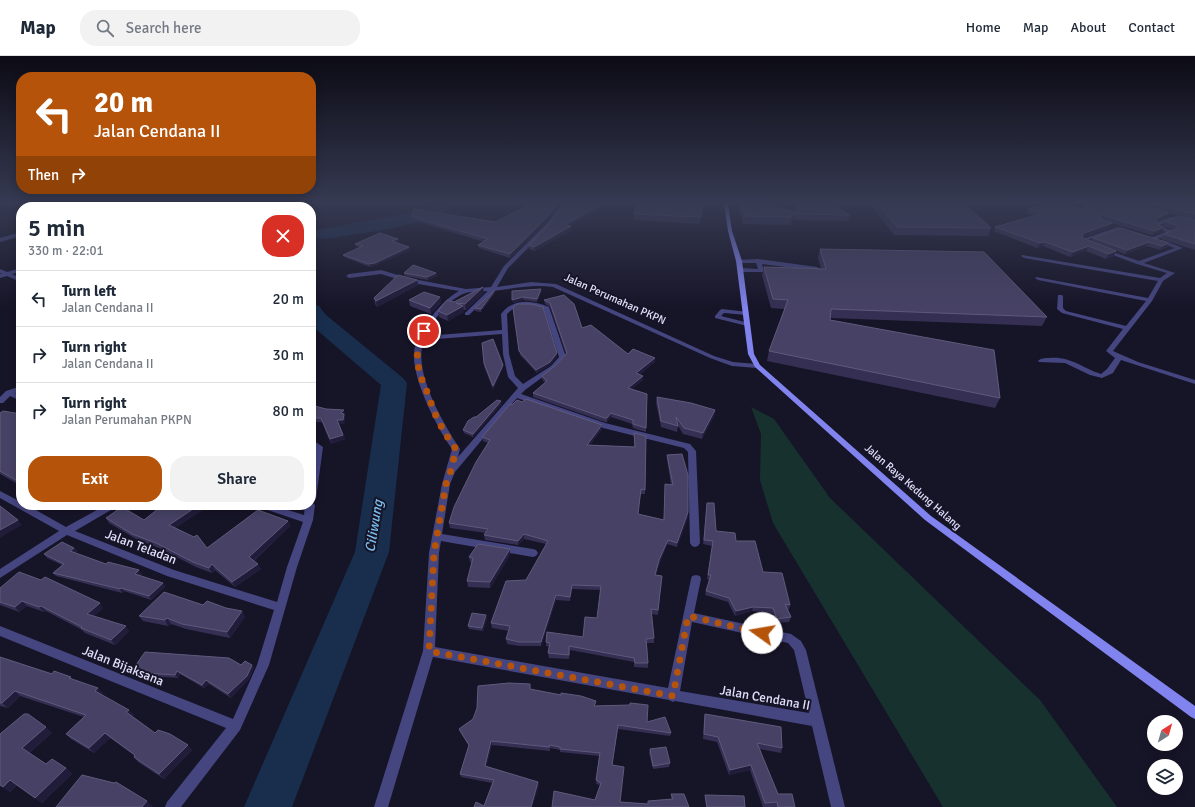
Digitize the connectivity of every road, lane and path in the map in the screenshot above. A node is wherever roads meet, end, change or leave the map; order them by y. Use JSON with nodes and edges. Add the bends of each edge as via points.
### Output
{"nodes":[{"id":1,"x":535,"y":239,"type":"edge"},
{"id":2,"x":732,"y":239,"type":"edge"},
{"id":3,"x":1086,"y":239,"type":"edge"},
{"id":4,"x":1153,"y":239,"type":"edge"},
{"id":5,"x":1095,"y":247,"type":"edge"},
{"id":6,"x":1101,"y":249,"type":"edge"},
{"id":7,"x":1024,"y":256,"type":"dead end"},
{"id":8,"x":739,"y":261,"type":"junction"},
{"id":9,"x":758,"y":262,"type":"junction"},
{"id":10,"x":1139,"y":263,"type":"junction"},
{"id":11,"x":817,"y":269,"type":"edge"},
{"id":12,"x":741,"y":270,"type":"junction"},
{"id":13,"x":0,"y":271,"type":"edge"},
{"id":14,"x":16,"y":271,"type":"edge"},
{"id":15,"x":7,"y":274,"type":"junction"},
{"id":16,"x":0,"y":276,"type":"edge"},
{"id":17,"x":349,"y":276,"type":"dead end"},
{"id":18,"x":16,"y":278,"type":"edge"},
{"id":19,"x":1038,"y":278,"type":"dead end"},
{"id":20,"x":1161,"y":280,"type":"junction"},
{"id":21,"x":493,"y":289,"type":"junction"},
{"id":22,"x":466,"y":291,"type":"junction"},
{"id":23,"x":1060,"y":296,"type":"dead end"},
{"id":24,"x":1150,"y":300,"type":"junction"},
{"id":25,"x":746,"y":313,"type":"junction"},
{"id":26,"x":467,"y":314,"type":"dead end"},
{"id":27,"x":747,"y":324,"type":"junction"},
{"id":28,"x":1128,"y":328,"type":"junction"},
{"id":29,"x":505,"y":332,"type":"junction"},
{"id":30,"x":420,"y":338,"type":"junction"},
{"id":31,"x":1118,"y":358,"type":"junction"},
{"id":32,"x":1041,"y":361,"type":"dead end"},
{"id":33,"x":757,"y":366,"type":"junction"},
{"id":34,"x":1195,"y":382,"type":"edge"},
{"id":35,"x":16,"y":390,"type":"edge"},
{"id":36,"x":519,"y":392,"type":"junction"},
{"id":37,"x":9,"y":393,"type":"junction"},
{"id":38,"x":16,"y":397,"type":"edge"},
{"id":39,"x":0,"y":401,"type":"edge"},
{"id":40,"x":316,"y":445,"type":"edge"},
{"id":41,"x":316,"y":470,"type":"edge"},
{"id":42,"x":451,"y":470,"type":"junction"},
{"id":43,"x":0,"y":494,"type":"edge"},
{"id":44,"x":16,"y":503,"type":"edge"},
{"id":45,"x":29,"y":510,"type":"edge"},
{"id":46,"x":105,"y":510,"type":"edge"},
{"id":47,"x":277,"y":510,"type":"edge"},
{"id":48,"x":309,"y":510,"type":"edge"},
{"id":49,"x":308,"y":520,"type":"junction"},
{"id":50,"x":66,"y":531,"type":"junction"},
{"id":51,"x":436,"y":537,"type":"junction"},
{"id":52,"x":695,"y":543,"type":"dead end"},
{"id":53,"x":533,"y":553,"type":"dead end"},
{"id":54,"x":0,"y":574,"type":"edge"},
{"id":55,"x":696,"y":579,"type":"dead end"},
{"id":56,"x":279,"y":607,"type":"junction"},
{"id":57,"x":688,"y":616,"type":"junction"},
{"id":58,"x":0,"y":631,"type":"edge"},
{"id":59,"x":429,"y":651,"type":"junction"},
{"id":60,"x":673,"y":696,"type":"junction"},
{"id":61,"x":1195,"y":714,"type":"edge"},
{"id":62,"x":818,"y":721,"type":"junction"},
{"id":63,"x":236,"y":726,"type":"junction"},
{"id":64,"x":172,"y":807,"type":"edge"},
{"id":65,"x":381,"y":807,"type":"edge"},
{"id":66,"x":838,"y":807,"type":"edge"}],
"edges":[{"from":1,"to":21,"type":"street","via":[[506,267]]},
{"from":2,"to":8,"type":"main road","name":"Jalan Raya Kedung Halang"},
{"from":3,"to":5,"type":"street","via":[[1083,240],[1085,243]]},
{"from":4,"to":10,"type":"street","via":[[1180,248]]},
{"from":6,"to":10,"type":"street"},
{"from":7,"to":20,"type":"street"},
{"from":8,"to":9,"type":"street"},
{"from":8,"to":12,"type":"main road","name":"Jalan Raya Kedung Halang"},
{"from":9,"to":11,"type":"street"},
{"from":9,"to":12,"type":"street","via":[[761,271]]},
{"from":10,"to":20,"type":"street","via":[[1172,273]]},
{"from":12,"to":25,"type":"main road","name":"Jalan Raya Kedung Halang"},
{"from":13,"to":15,"type":"street"},
{"from":14,"to":15,"type":"street"},
{"from":15,"to":16,"type":"street"},
{"from":15,"to":18,"type":"street"},
{"from":17,"to":22,"type":"street","via":[[381,272],[407,280]]},
{"from":19,"to":24,"type":"street"},
{"from":20,"to":24,"type":"street"},
{"from":21,"to":22,"type":"street","name":"Jalan Perumahan PKPN"},
{"from":21,"to":26,"type":"street"},
{"from":21,"to":33,"type":"street","name":"Jalan Perumahan PKPN","via":[[526,284],[554,285],[712,357],[732,364]]},
{"from":22,"to":30,"type":"street","name":"Jalan Perumahan PKPN","via":[[449,299]]},
{"from":23,"to":28,"type":"street","via":[[1060,309],[1064,312]]},
{"from":24,"to":28,"type":"street"},
{"from":25,"to":27,"type":"main road","name":"Jalan Raya Kedung Halang"},
{"from":25,"to":27,"type":"street","via":[[722,311],[717,318]]},
{"from":27,"to":33,"type":"main road","name":"Jalan Raya Kedung Halang","via":[[751,354]]},
{"from":28,"to":31,"type":"street","via":[[1109,351]]},
{"from":29,"to":30,"type":"street"},
{"from":29,"to":36,"type":"street","via":[[506,354]]},
{"from":29,"to":36,"type":"street","via":[[504,314],[508,309],[516,304],[545,306],[563,357]]},
{"from":30,"to":42,"type":"street","name":"Jalan Perumahan PKPN","via":[[416,356],[424,389],[444,433],[456,449]]},
{"from":31,"to":32,"type":"street","via":[[1110,372],[1102,376],[1061,360]]},
{"from":31,"to":34,"type":"street"},
{"from":33,"to":61,"type":"main road","name":"Jalan Raya Kedung Halang","via":[[928,518]]},
{"from":35,"to":37,"type":"street"},
{"from":36,"to":42,"type":"street"},
{"from":36,"to":52,"type":"street","via":[[602,425],[690,448]]},
{"from":37,"to":38,"type":"street"},
{"from":37,"to":39,"type":"street"},
{"from":40,"to":41,"type":"street","via":[[320,447]]},
{"from":42,"to":51,"type":"street","name":"Jalan Perumahan PKPN"},
{"from":43,"to":44,"type":"street","name":"Jalan Teladan"},
{"from":45,"to":50,"type":"street","name":"Jalan Teladan"},
{"from":46,"to":50,"type":"street"},
{"from":47,"to":49,"type":"street"},
{"from":48,"to":49,"type":"street"},
{"from":49,"to":56,"type":"street"},
{"from":50,"to":54,"type":"street"},
{"from":50,"to":56,"type":"street","name":"Jalan Teladan","via":[[171,573]]},
{"from":51,"to":53,"type":"street"},
{"from":51,"to":59,"type":"street","name":"Jalan Perumahan PKPN"},
{"from":55,"to":57,"type":"street"},
{"from":56,"to":63,"type":"street","via":[[263,665]]},
{"from":57,"to":60,"type":"street"},
{"from":57,"to":62,"type":"street","name":"Jalan Cendana II","via":[[791,639],[797,644]]},
{"from":58,"to":63,"type":"street","name":"Jalan Bijaksana"},
{"from":59,"to":60,"type":"street","name":"Jalan Cendana II"},
{"from":59,"to":65,"type":"street","name":"Jalan Perumahan PKPN"},
{"from":60,"to":62,"type":"street","name":"Jalan Cendana II"},
{"from":62,"to":66,"type":"street"},
{"from":63,"to":64,"type":"street"}]}
